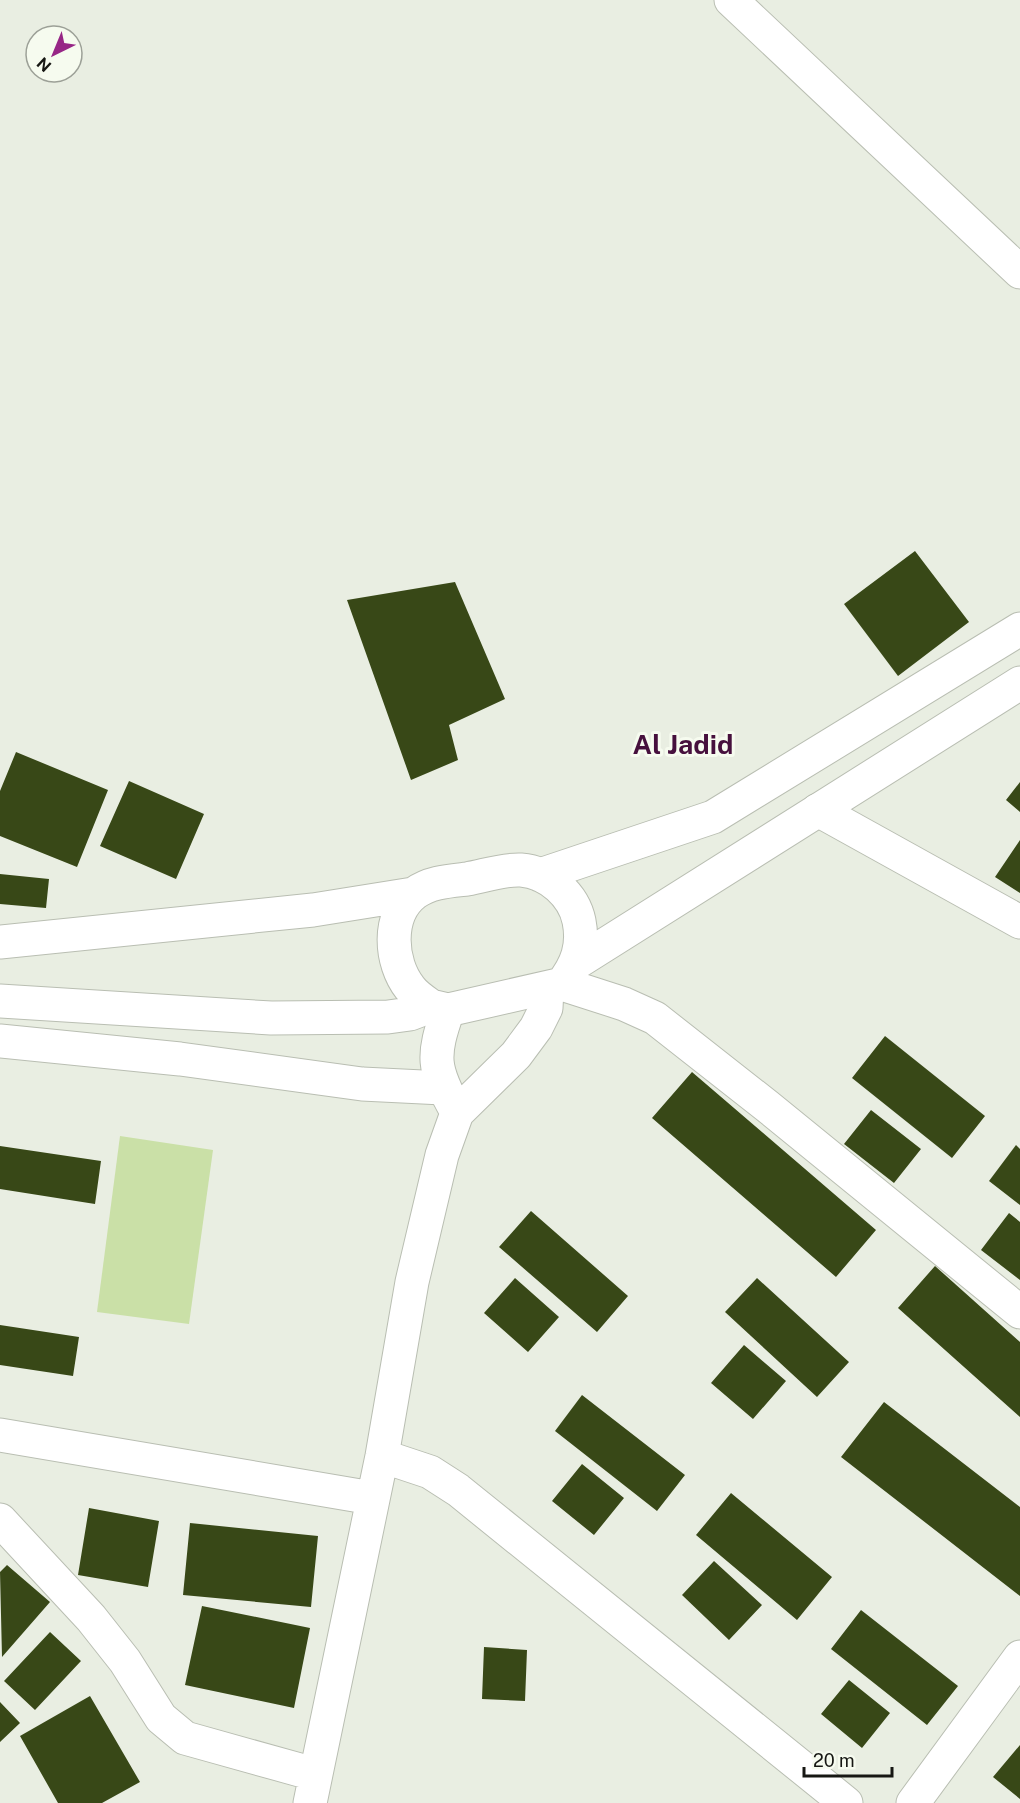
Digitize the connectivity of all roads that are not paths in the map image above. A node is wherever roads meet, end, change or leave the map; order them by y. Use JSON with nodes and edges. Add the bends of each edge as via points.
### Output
{"nodes":[{"id":1,"x":731,"y":0,"type":"edge"},
{"id":2,"x":1020,"y":272,"type":"edge"},
{"id":3,"x":1020,"y":629,"type":"edge"},
{"id":4,"x":1020,"y":683,"type":"edge"},
{"id":5,"x":818,"y":810,"type":"junction"},
{"id":6,"x":540,"y":875,"type":"junction"},
{"id":7,"x":413,"y":894,"type":"junction"},
{"id":8,"x":1020,"y":922,"type":"edge"},
{"id":9,"x":0,"y":942,"type":"edge"},
{"id":10,"x":562,"y":978,"type":"junction"},
{"id":11,"x":0,"y":1001,"type":"edge"},
{"id":12,"x":439,"y":1008,"type":"junction"},
{"id":13,"x":0,"y":1041,"type":"edge"},
{"id":14,"x":450,"y":1101,"type":"junction"},
{"id":15,"x":1020,"y":1312,"type":"edge"},
{"id":16,"x":0,"y":1435,"type":"edge"},
{"id":17,"x":382,"y":1456,"type":"junction"},
{"id":18,"x":372,"y":1498,"type":"junction"},
{"id":19,"x":0,"y":1520,"type":"edge"},
{"id":20,"x":1020,"y":1657,"type":"edge"},
{"id":21,"x":312,"y":1789,"type":"edge"},
{"id":22,"x":846,"y":1803,"type":"edge"},
{"id":23,"x":913,"y":1803,"type":"edge"}],
"edges":[{"from":1,"to":2,"type":"street"},
{"from":3,"to":6,"type":"street","via":[[713,817]]},
{"from":4,"to":5,"type":"street"},
{"from":5,"to":8,"type":"street"},
{"from":5,"to":10,"type":"street"},
{"from":6,"to":7,"type":"street","via":[[521,870],[431,884]]},
{"from":6,"to":10,"type":"street","via":[[562,889],[577,911],[582,937]]},
{"from":7,"to":9,"type":"street","via":[[313,910]]},
{"from":7,"to":12,"type":"street","via":[[399,916],[393,941],[398,967],[411,989]]},
{"from":10,"to":12,"type":"street"},
{"from":10,"to":14,"type":"street","via":[[536,1028],[516,1055]]},
{"from":10,"to":15,"type":"street","via":[[655,1018]]},
{"from":11,"to":12,"type":"street","via":[[271,1018],[388,1017]]},
{"from":12,"to":14,"type":"street","via":[[437,1068]]},
{"from":13,"to":14,"type":"street","via":[[180,1059],[362,1084]]},
{"from":14,"to":17,"type":"street","via":[[442,1155],[412,1282]]},
{"from":16,"to":18,"type":"street"},
{"from":17,"to":18,"type":"street"},
{"from":17,"to":22,"type":"street","via":[[430,1472],[458,1490]]},
{"from":18,"to":21,"type":"street"},
{"from":19,"to":21,"type":"street","via":[[91,1618],[171,1729]]},
{"from":20,"to":23,"type":"street"}]}
